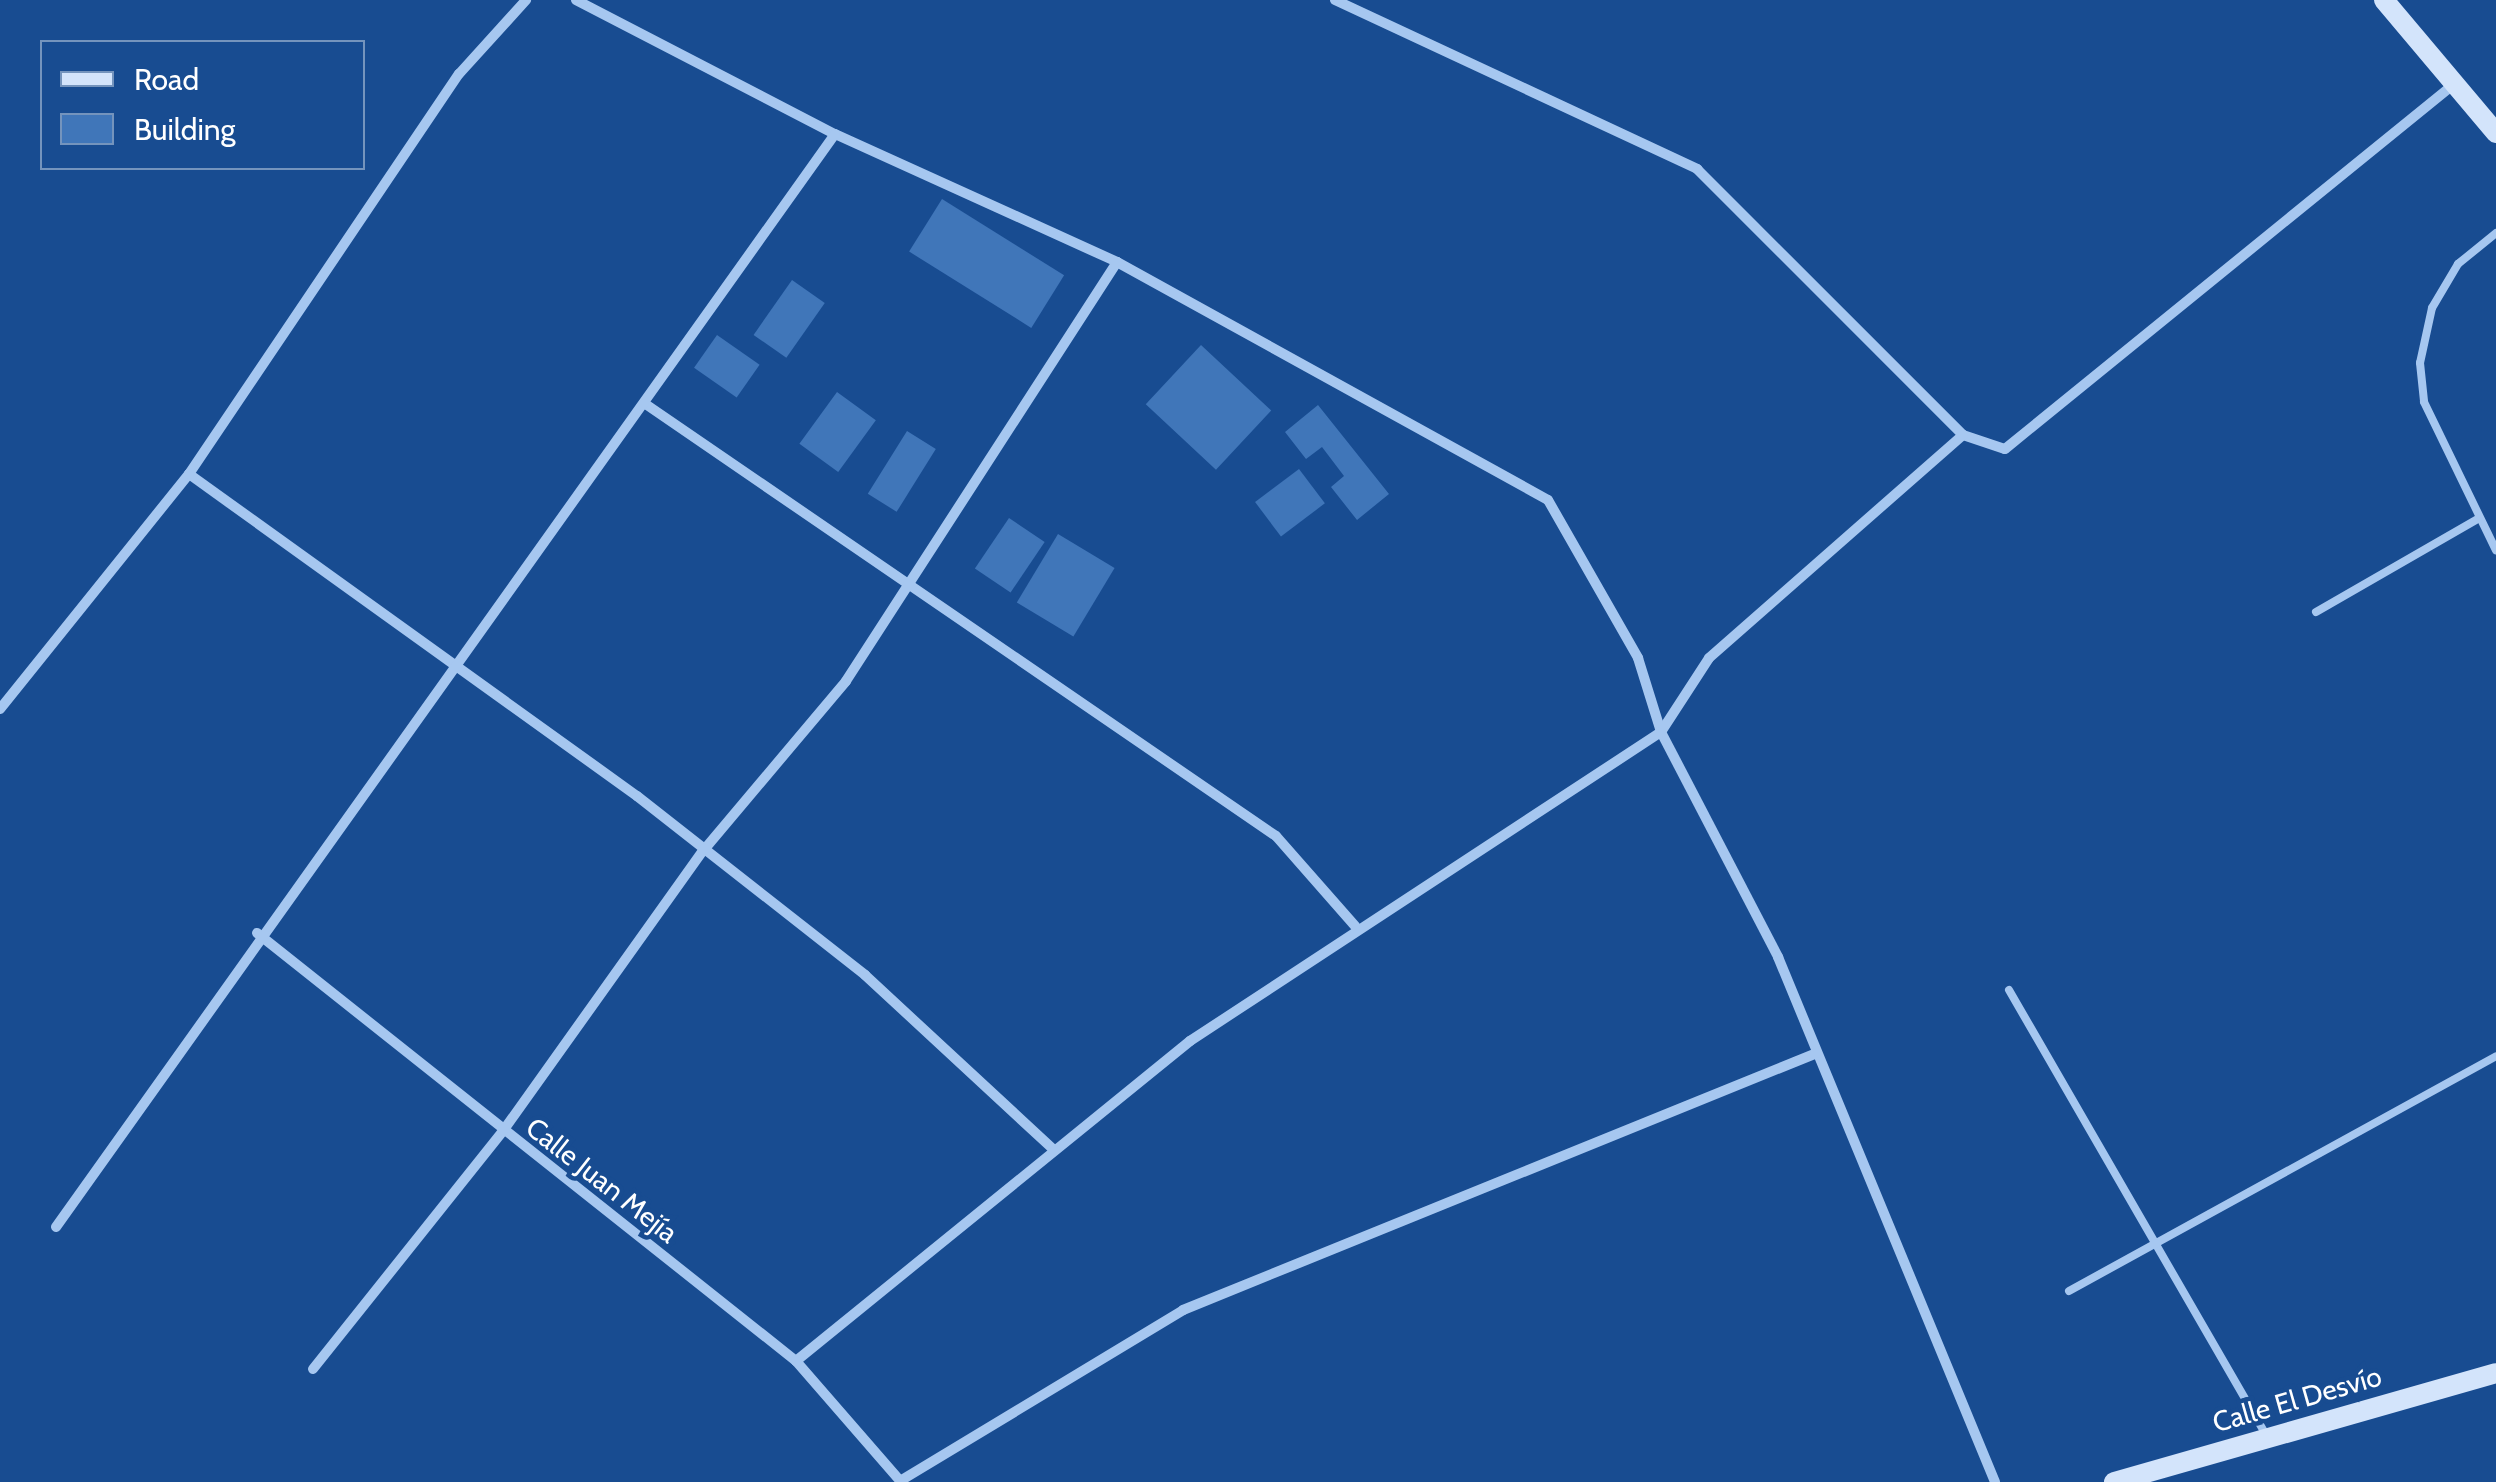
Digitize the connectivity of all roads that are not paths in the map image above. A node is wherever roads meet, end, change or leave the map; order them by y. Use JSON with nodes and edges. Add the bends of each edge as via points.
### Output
{"nodes":[{"id":1,"x":526,"y":0,"type":"edge"},
{"id":2,"x":576,"y":0,"type":"edge"},
{"id":3,"x":1335,"y":0,"type":"edge"},
{"id":4,"x":2384,"y":0,"type":"edge"},
{"id":5,"x":2454,"y":83,"type":"junction"},
{"id":6,"x":2496,"y":133,"type":"edge"},
{"id":7,"x":835,"y":134,"type":"junction"},
{"id":8,"x":2496,"y":233,"type":"edge"},
{"id":9,"x":1117,"y":262,"type":"junction"},
{"id":10,"x":644,"y":402,"type":"junction"},
{"id":11,"x":1963,"y":436,"type":"junction"},
{"id":12,"x":190,"y":474,"type":"junction"},
{"id":13,"x":2478,"y":519,"type":"junction"},
{"id":14,"x":2496,"y":550,"type":"edge"},
{"id":15,"x":907,"y":582,"type":"junction"},
{"id":16,"x":2316,"y":612,"type":"dead end"},
{"id":17,"x":460,"y":661,"type":"junction"},
{"id":18,"x":0,"y":709,"type":"edge"},
{"id":19,"x":1661,"y":732,"type":"junction"},
{"id":20,"x":703,"y":850,"type":"junction"},
{"id":21,"x":1355,"y":926,"type":"junction"},
{"id":22,"x":257,"y":933,"type":"junction"},
{"id":23,"x":2008,"y":990,"type":"dead end"},
{"id":24,"x":1817,"y":1052,"type":"junction"},
{"id":25,"x":2496,"y":1056,"type":"edge"},
{"id":26,"x":503,"y":1132,"type":"junction"},
{"id":27,"x":1053,"y":1149,"type":"junction"},
{"id":28,"x":56,"y":1227,"type":"dead end"},
{"id":29,"x":2156,"y":1243,"type":"junction"},
{"id":30,"x":2070,"y":1291,"type":"dead end"},
{"id":31,"x":796,"y":1361,"type":"junction"},
{"id":32,"x":313,"y":1369,"type":"dead end"},
{"id":33,"x":2496,"y":1373,"type":"edge"},
{"id":34,"x":2266,"y":1435,"type":"junction"},
{"id":35,"x":900,"y":1481,"type":"edge"},
{"id":36,"x":1994,"y":1482,"type":"edge"},
{"id":37,"x":2114,"y":1482,"type":"edge"}],
"edges":[{"from":1,"to":12,"type":"street","via":[[459,74]]},
{"from":2,"to":7,"type":"street"},
{"from":3,"to":11,"type":"street","via":[[1697,169]]},
{"from":4,"to":5,"type":"street"},
{"from":5,"to":6,"type":"street"},
{"from":5,"to":11,"type":"street","via":[[2005,449]]},
{"from":7,"to":9,"type":"street"},
{"from":7,"to":10,"type":"street"},
{"from":8,"to":13,"type":"lane","via":[[2458,264],[2432,308],[2420,363],[2424,402]]},
{"from":9,"to":15,"type":"street"},
{"from":9,"to":19,"type":"street","via":[[1548,500],[1638,658]]},
{"from":10,"to":15,"type":"street"},
{"from":10,"to":17,"type":"street"},
{"from":11,"to":19,"type":"street","via":[[1709,658]]},
{"from":12,"to":17,"type":"street"},
{"from":12,"to":18,"type":"street"},
{"from":13,"to":14,"type":"lane"},
{"from":13,"to":16,"type":"lane"},
{"from":15,"to":20,"type":"street","via":[[846,682]]},
{"from":15,"to":21,"type":"street","via":[[1276,836]]},
{"from":17,"to":20,"type":"street"},
{"from":17,"to":22,"type":"street"},
{"from":19,"to":21,"type":"street"},
{"from":19,"to":24,"type":"street"},
{"from":20,"to":26,"type":"street"},
{"from":20,"to":27,"type":"street","via":[[865,974]]},
{"from":21,"to":27,"type":"street"},
{"from":22,"to":26,"type":"street","name":"Calle Juan Mejía"},
{"from":22,"to":28,"type":"street"},
{"from":23,"to":29,"type":"lane"},
{"from":24,"to":35,"type":"street","via":[[1183,1310]]},
{"from":24,"to":36,"type":"street"},
{"from":25,"to":29,"type":"lane"},
{"from":26,"to":31,"type":"street","name":"Calle Juan Mejía"},
{"from":26,"to":32,"type":"street"},
{"from":27,"to":31,"type":"street"},
{"from":29,"to":30,"type":"lane"},
{"from":29,"to":34,"type":"lane"},
{"from":31,"to":35,"type":"street","name":"Calle Juan Mejía"},
{"from":33,"to":34,"type":"street","name":"Calle El Desvío"},
{"from":34,"to":37,"type":"street","name":"Calle El Desvío"}]}
